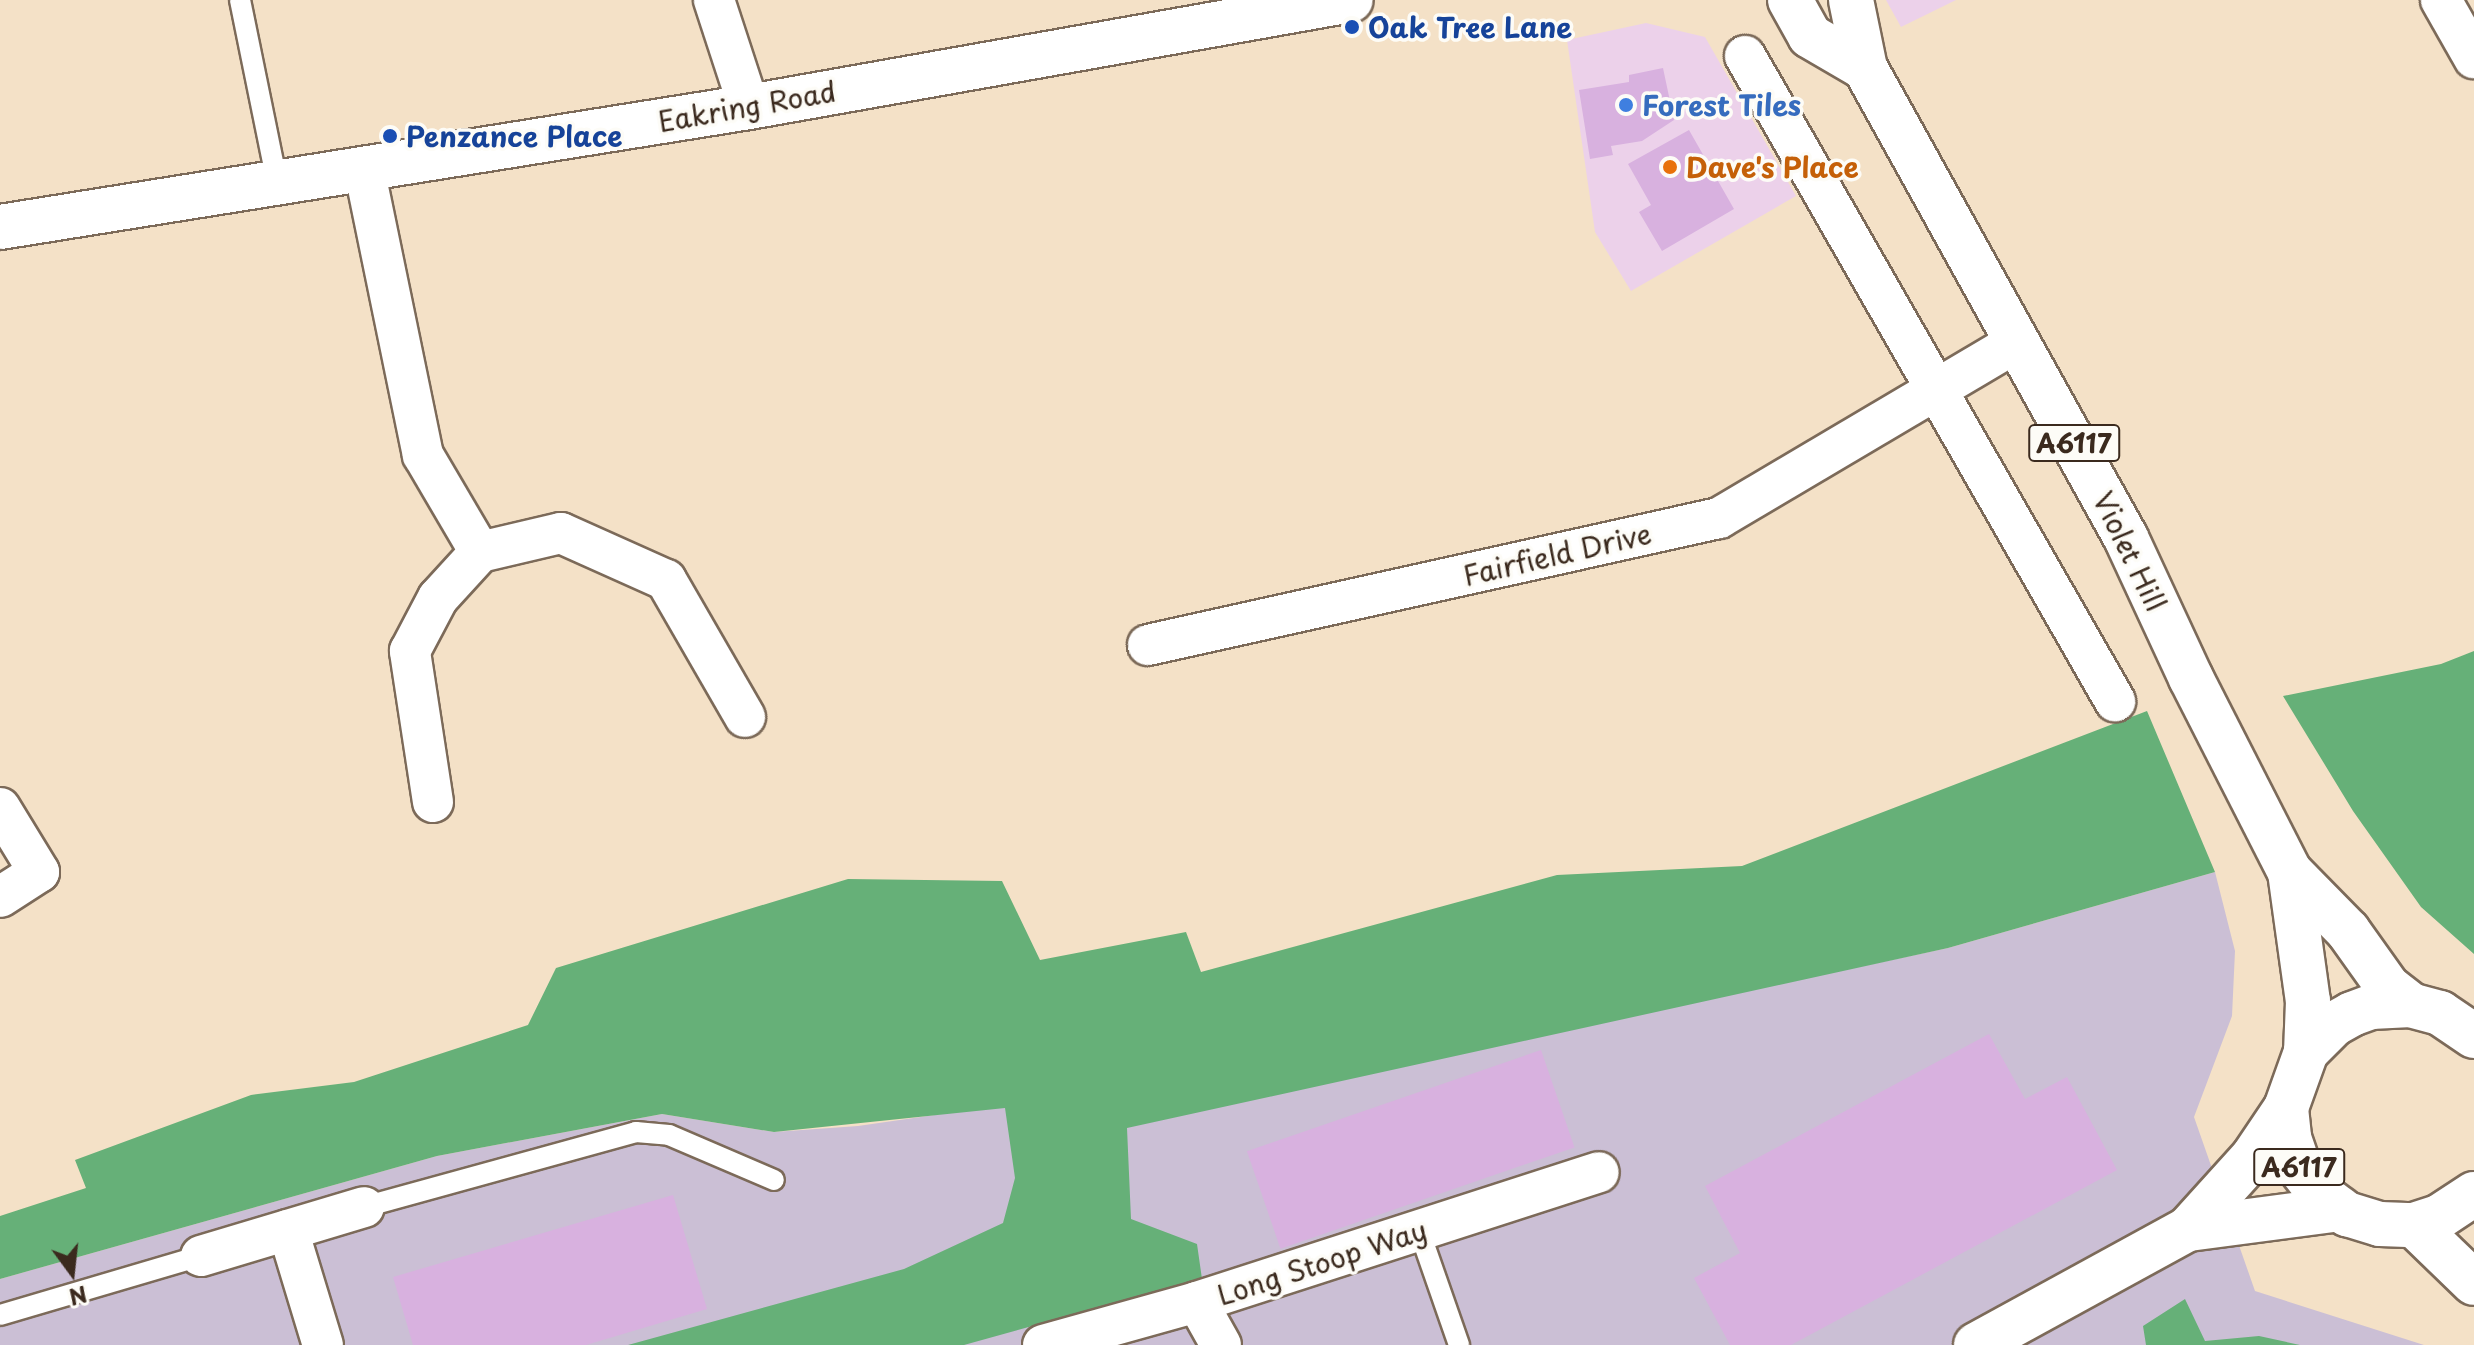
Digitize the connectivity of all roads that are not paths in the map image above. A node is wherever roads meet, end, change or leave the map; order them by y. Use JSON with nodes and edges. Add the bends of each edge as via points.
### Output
{"nodes":[{"id":1,"x":240,"y":0,"type":"edge"},
{"id":2,"x":714,"y":0,"type":"edge"},
{"id":3,"x":1351,"y":0,"type":"edge"},
{"id":4,"x":1790,"y":0,"type":"edge"},
{"id":5,"x":1851,"y":0,"type":"edge"},
{"id":6,"x":2441,"y":0,"type":"edge"},
{"id":7,"x":1745,"y":56,"type":"dead end"},
{"id":8,"x":2474,"y":58,"type":"edge"},
{"id":9,"x":1865,"y":68,"type":"junction"},
{"id":10,"x":749,"y":107,"type":"junction"},
{"id":11,"x":364,"y":168,"type":"junction"},
{"id":12,"x":277,"y":182,"type":"junction"},
{"id":13,"x":0,"y":227,"type":"edge"},
{"id":14,"x":2018,"y":341,"type":"junction"},
{"id":15,"x":1936,"y":389,"type":"junction"},
{"id":16,"x":480,"y":552,"type":"junction"},
{"id":17,"x":1148,"y":645,"type":"dead end"},
{"id":18,"x":2115,"y":701,"type":"dead end"},
{"id":19,"x":745,"y":717,"type":"dead end"},
{"id":20,"x":433,"y":802,"type":"dead end"},
{"id":21,"x":0,"y":808,"type":"edge"},
{"id":22,"x":2290,"y":872,"type":"junction"},
{"id":23,"x":0,"y":897,"type":"edge"},
{"id":24,"x":2411,"y":1005,"type":"junction"},
{"id":25,"x":2474,"y":1036,"type":"edge"},
{"id":26,"x":2306,"y":1052,"type":"junction"},
{"id":27,"x":2286,"y":1108,"type":"junction"},
{"id":28,"x":1599,"y":1172,"type":"dead end"},
{"id":29,"x":774,"y":1180,"type":"dead end"},
{"id":30,"x":2474,"y":1194,"type":"edge"},
{"id":31,"x":364,"y":1207,"type":"joint"},
{"id":32,"x":2340,"y":1209,"type":"junction"},
{"id":33,"x":2414,"y":1225,"type":"junction"},
{"id":34,"x":2188,"y":1229,"type":"junction"},
{"id":35,"x":288,"y":1230,"type":"junction"},
{"id":36,"x":1419,"y":1230,"type":"junction"},
{"id":37,"x":201,"y":1256,"type":"joint"},
{"id":38,"x":2474,"y":1283,"type":"edge"},
{"id":39,"x":1197,"y":1302,"type":"junction"},
{"id":40,"x":0,"y":1315,"type":"edge"},
{"id":41,"x":323,"y":1345,"type":"edge"},
{"id":42,"x":1043,"y":1345,"type":"edge"},
{"id":43,"x":1221,"y":1345,"type":"edge"},
{"id":44,"x":1459,"y":1345,"type":"edge"},
{"id":45,"x":1976,"y":1345,"type":"edge"}],
"edges":[{"from":1,"to":12,"type":"lane"},
{"from":2,"to":10,"type":"street"},
{"from":3,"to":10,"type":"main road","name":"Eakring Road"},
{"from":4,"to":9,"type":"main road","via":[[1810,36]]},
{"from":5,"to":9,"type":"main road","name":"Violet Hill","number":"A6117"},
{"from":6,"to":8,"type":"street"},
{"from":7,"to":15,"type":"street"},
{"from":9,"to":14,"type":"main road","name":"Violet Hill","number":"A6117"},
{"from":10,"to":11,"type":"main road","name":"Eakring Road"},
{"from":11,"to":12,"type":"main road","name":"Eakring Road"},
{"from":11,"to":16,"type":"street","via":[[423,455]]},
{"from":12,"to":13,"type":"main road","name":"Eakring Road"},
{"from":14,"to":15,"type":"street","name":"Fairfield Drive"},
{"from":14,"to":22,"type":"main road","name":"Violet Hill","number":"A6117","via":[[2126,538]]},
{"from":15,"to":17,"type":"street","name":"Fairfield Drive","via":[[1719,518]]},
{"from":15,"to":18,"type":"street"},
{"from":16,"to":19,"type":"street","via":[[561,533],[666,580]]},
{"from":16,"to":20,"type":"street","via":[[438,598],[410,651]]},
{"from":21,"to":23,"type":"street","via":[[39,872]]},
{"from":22,"to":24,"type":"main road","name":"Violet Hill","number":"A6117","via":[[2348,931],[2388,987]]},
{"from":22,"to":26,"type":"main road","name":"Violet Hill","number":"A6117","via":[[2308,1001]]},
{"from":24,"to":25,"type":"main road","number":"A6117","via":[[2440,1013]]},
{"from":24,"to":26,"type":"main road","number":"A6117","via":[[2371,1007],[2352,1014]]},
{"from":26,"to":27,"type":"main road","number":"A6117","via":[[2292,1079]]},
{"from":27,"to":32,"type":"main road","number":"A6117","via":[[2299,1167]]},
{"from":27,"to":34,"type":"main road","via":[[2253,1157]]},
{"from":28,"to":36,"type":"street","name":"Long Stoop Way"},
{"from":29,"to":31,"type":"lane","via":[[669,1135],[636,1132]]},
{"from":30,"to":33,"type":"main road","number":"A6117","via":[[2439,1217]]},
{"from":31,"to":35,"type":"street"},
{"from":32,"to":33,"type":"main road","number":"A6117","via":[[2380,1224]]},
{"from":32,"to":34,"type":"main road"},
{"from":33,"to":38,"type":"main road"},
{"from":34,"to":45,"type":"main road"},
{"from":35,"to":37,"type":"street"},
{"from":35,"to":41,"type":"street"},
{"from":36,"to":39,"type":"street","name":"Long Stoop Way"},
{"from":36,"to":44,"type":"lane"},
{"from":37,"to":40,"type":"lane"},
{"from":39,"to":42,"type":"street","name":"Long Stoop Way"},
{"from":39,"to":43,"type":"street"}]}
